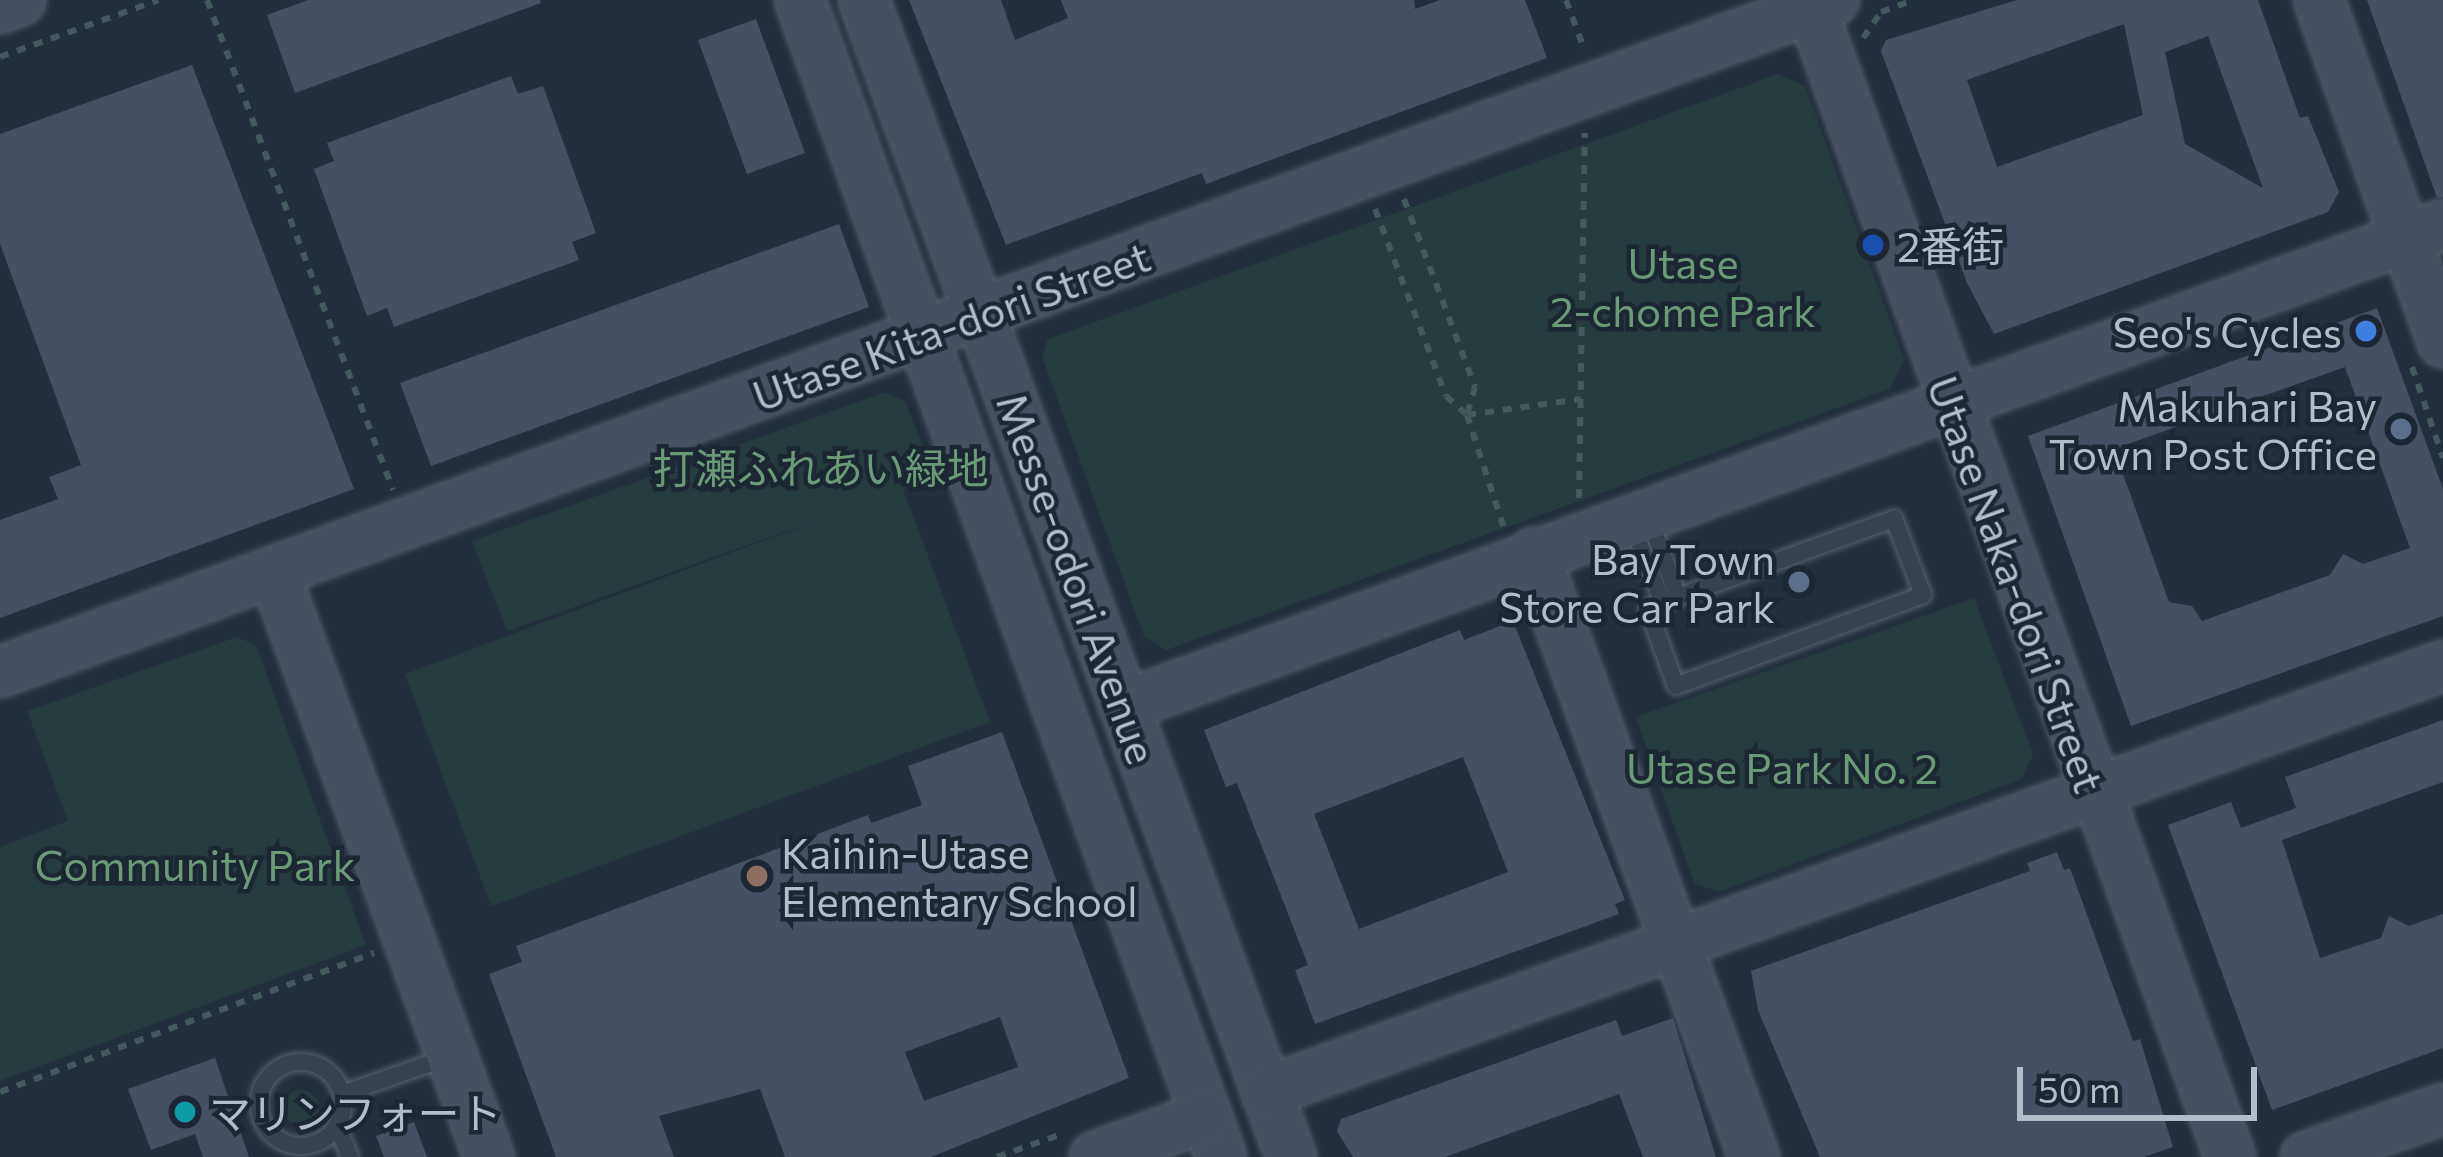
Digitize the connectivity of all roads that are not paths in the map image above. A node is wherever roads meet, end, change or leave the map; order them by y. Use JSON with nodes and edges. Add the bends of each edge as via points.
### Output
{"nodes":[{"id":1,"x":21,"y":0,"type":"edge"},
{"id":2,"x":800,"y":0,"type":"edge"},
{"id":3,"x":864,"y":0,"type":"edge"},
{"id":4,"x":2319,"y":0,"type":"edge"},
{"id":5,"x":1823,"y":4,"type":"edge"},
{"id":6,"x":0,"y":8,"type":"edge"},
{"id":7,"x":2425,"y":231,"type":"edge"},
{"id":8,"x":981,"y":315,"type":"junction"},
{"id":9,"x":920,"y":337,"type":"junction"},
{"id":10,"x":2426,"y":350,"type":"edge"},
{"id":11,"x":1951,"y":402,"type":"junction"},
{"id":12,"x":1622,"y":513,"type":"junction"},
{"id":13,"x":1520,"y":546,"type":"junction"},
{"id":14,"x":274,"y":573,"type":"junction"},
{"id":15,"x":1671,"y":600,"type":"junction"},
{"id":16,"x":2443,"y":666,"type":"edge"},
{"id":17,"x":0,"y":672,"type":"edge"},
{"id":18,"x":1126,"y":706,"type":"junction"},
{"id":19,"x":2091,"y":794,"type":"junction"},
{"id":20,"x":1675,"y":946,"type":"junction"},
{"id":21,"x":451,"y":1056,"type":"junction"},
{"id":22,"x":1266,"y":1091,"type":"junction"},
{"id":23,"x":342,"y":1094,"type":"junction"},
{"id":24,"x":2443,"y":1108,"type":"edge"},
{"id":25,"x":338,"y":1125,"type":"junction"},
{"id":26,"x":1214,"y":1137,"type":"edge"},
{"id":27,"x":350,"y":1157,"type":"edge"},
{"id":28,"x":489,"y":1157,"type":"edge"},
{"id":29,"x":1095,"y":1157,"type":"edge"},
{"id":30,"x":1291,"y":1157,"type":"edge"},
{"id":31,"x":1754,"y":1157,"type":"edge"},
{"id":32,"x":2230,"y":1157,"type":"edge"},
{"id":33,"x":2306,"y":1157,"type":"edge"}],
"edges":[{"from":1,"to":6,"type":"street"},
{"from":2,"to":9,"type":"street","name":"Messe-odori Avenue"},
{"from":3,"to":8,"type":"street","name":"Messe-odori Avenue"},
{"from":4,"to":7,"type":"street"},
{"from":5,"to":8,"type":"street","name":"Utase Kita-dori Street"},
{"from":5,"to":11,"type":"street","name":"Utase Naka-dori Street"},
{"from":7,"to":10,"type":"street"},
{"from":7,"to":11,"type":"street"},
{"from":8,"to":9,"type":"street","name":"Utase Kita-dori Street"},
{"from":8,"to":18,"type":"street","name":"Messe-odori Avenue"},
{"from":9,"to":14,"type":"street","name":"Utase Kita-dori Street"},
{"from":9,"to":26,"type":"street","name":"Messe-odori Avenue"},
{"from":11,"to":12,"type":"street"},
{"from":11,"to":19,"type":"street","name":"Utase Naka-dori Street"},
{"from":12,"to":13,"type":"street"},
{"from":12,"to":15,"type":"lane"},
{"from":13,"to":18,"type":"street"},
{"from":13,"to":20,"type":"street"},
{"from":14,"to":17,"type":"street","name":"Utase Kita-dori Street"},
{"from":14,"to":21,"type":"street"},
{"from":15,"to":15,"type":"lane","via":[[1894,519],[1923,595],[1676,686],[1648,609]]},
{"from":16,"to":19,"type":"street"},
{"from":18,"to":22,"type":"street","name":"Messe-odori Avenue"},
{"from":19,"to":20,"type":"street"},
{"from":19,"to":32,"type":"street","name":"Utase Naka-dori Street"},
{"from":20,"to":22,"type":"street"},
{"from":20,"to":31,"type":"street"},
{"from":21,"to":23,"type":"lane"},
{"from":21,"to":28,"type":"street"},
{"from":22,"to":30,"type":"street","name":"Messe-odori Avenue"},
{"from":23,"to":25,"type":"lane"},
{"from":23,"to":25,"type":"lane","via":[[329,1073],[299,1063],[276,1071],[260,1099],[268,1130],[288,1144],[312,1145]]},
{"from":24,"to":33,"type":"street"},
{"from":25,"to":27,"type":"lane"},
{"from":26,"to":29,"type":"street"}]}
